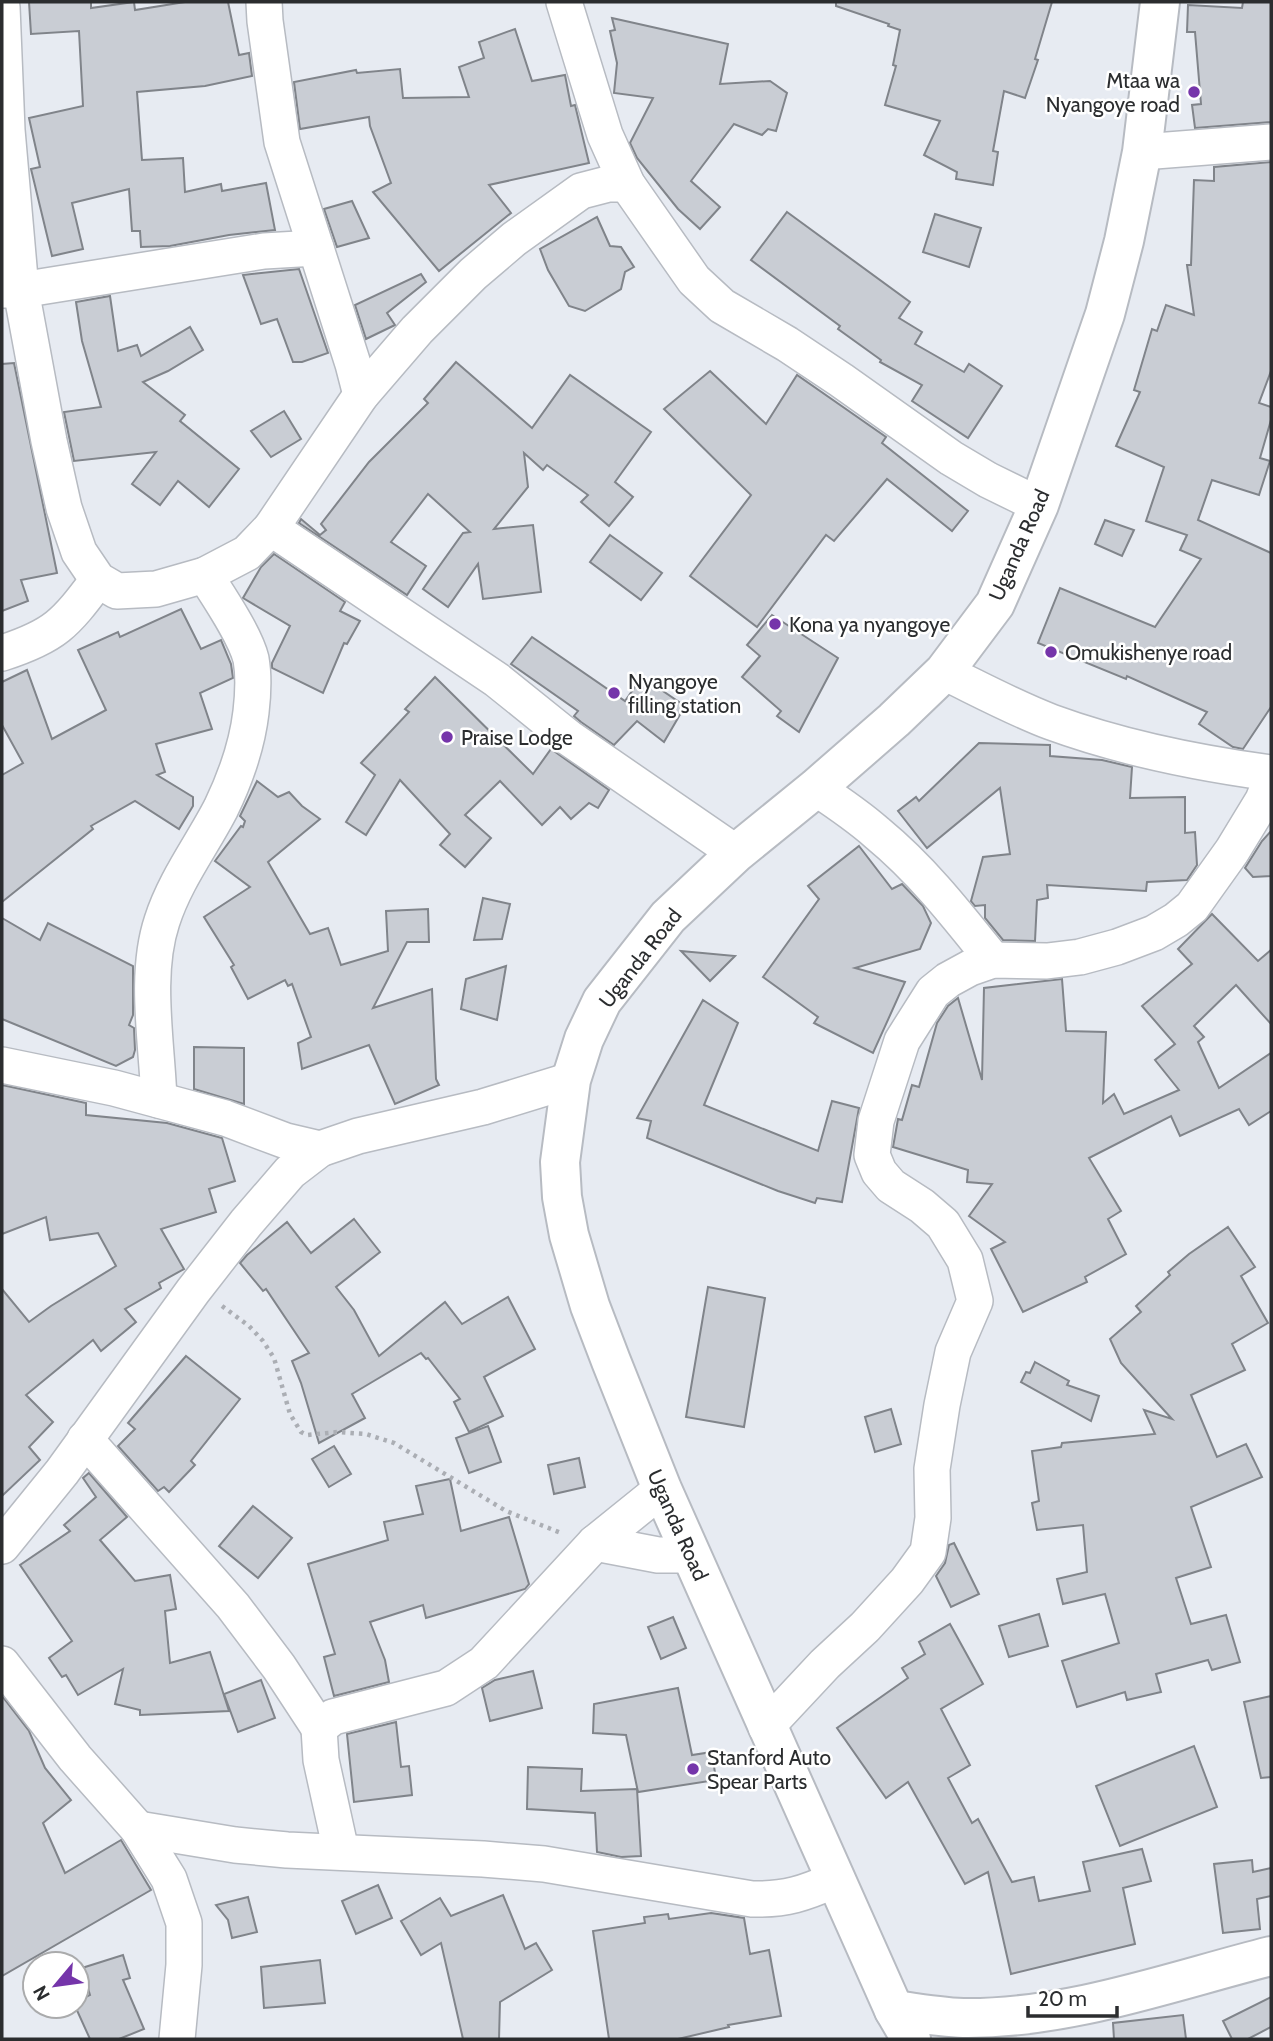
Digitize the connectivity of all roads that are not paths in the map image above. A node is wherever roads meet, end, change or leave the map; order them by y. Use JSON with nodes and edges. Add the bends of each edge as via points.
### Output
{"nodes":[{"id":1,"x":264,"y":2,"type":"edge"},
{"id":2,"x":564,"y":2,"type":"edge"},
{"id":3,"x":1160,"y":2,"type":"edge"},
{"id":4,"x":2,"y":7,"type":"edge"},
{"id":5,"x":1271,"y":142,"type":"edge"},
{"id":6,"x":1142,"y":152,"type":"junction"},
{"id":7,"x":626,"y":184,"type":"junction"},
{"id":8,"x":316,"y":248,"type":"junction"},
{"id":9,"x":11,"y":290,"type":"edge"},
{"id":10,"x":361,"y":396,"type":"junction"},
{"id":11,"x":1039,"y":505,"type":"junction"},
{"id":12,"x":271,"y":528,"type":"junction"},
{"id":13,"x":205,"y":575,"type":"junction"},
{"id":14,"x":98,"y":580,"type":"junction"},
{"id":15,"x":2,"y":653,"type":"edge"},
{"id":16,"x":944,"y":672,"type":"junction"},
{"id":17,"x":1271,"y":773,"type":"edge"},
{"id":18,"x":1271,"y":780,"type":"edge"},
{"id":19,"x":816,"y":788,"type":"junction"},
{"id":20,"x":736,"y":853,"type":"junction"},
{"id":21,"x":993,"y":960,"type":"junction"},
{"id":22,"x":2,"y":1065,"type":"edge"},
{"id":23,"x":572,"y":1080,"type":"junction"},
{"id":24,"x":159,"y":1100,"type":"junction"},
{"id":25,"x":320,"y":1149,"type":"junction"},
{"id":26,"x":85,"y":1439,"type":"junction"},
{"id":27,"x":662,"y":1489,"type":"junction"},
{"id":28,"x":595,"y":1543,"type":"junction"},
{"id":29,"x":2,"y":1546,"type":"edge"},
{"id":30,"x":692,"y":1555,"type":"junction"},
{"id":31,"x":2,"y":1664,"type":"edge"},
{"id":32,"x":766,"y":1727,"type":"junction"},
{"id":33,"x":319,"y":1728,"type":"junction"},
{"id":34,"x":138,"y":1829,"type":"junction"},
{"id":35,"x":341,"y":1851,"type":"junction"},
{"id":36,"x":835,"y":1880,"type":"junction"},
{"id":37,"x":1271,"y":1956,"type":"edge"},
{"id":38,"x":902,"y":2025,"type":"edge"},
{"id":39,"x":177,"y":2039,"type":"edge"}],
"edges":[{"from":1,"to":8,"type":"street","via":[[282,142]]},
{"from":2,"to":7,"type":"street","via":[[605,135]]},
{"from":3,"to":6,"type":"main road","name":"Uganda Road"},
{"from":4,"to":9,"type":"street"},
{"from":5,"to":6,"type":"street"},
{"from":6,"to":11,"type":"main road","name":"Uganda Road","via":[[1105,314]]},
{"from":7,"to":10,"type":"street","via":[[581,191],[514,239],[417,330]]},
{"from":7,"to":11,"type":"street","via":[[694,280],[722,306],[787,344],[951,458]]},
{"from":8,"to":9,"type":"street","via":[[264,251]]},
{"from":8,"to":10,"type":"street"},
{"from":9,"to":14,"type":"street","via":[[64,508],[79,551]]},
{"from":10,"to":12,"type":"street"},
{"from":11,"to":16,"type":"main road","name":"Uganda Road","via":[[995,604]]},
{"from":12,"to":13,"type":"street","via":[[247,553]]},
{"from":12,"to":20,"type":"street","via":[[496,680],[569,738]]},
{"from":13,"to":14,"type":"street","via":[[156,589],[117,590]]},
{"from":13,"to":24,"type":"street","via":[[230,614],[250,659],[253,695],[240,765],[183,874],[153,951]]},
{"from":14,"to":15,"type":"street","via":[[71,617],[54,631]]},
{"from":16,"to":17,"type":"street","via":[[1064,726],[1138,748]]},
{"from":16,"to":19,"type":"main road","name":"Uganda Road"},
{"from":18,"to":21,"type":"street","via":[[1248,827],[1212,881],[1176,919],[1142,938],[1080,957]]},
{"from":19,"to":20,"type":"main road","name":"Uganda Road"},
{"from":19,"to":21,"type":"street","via":[[871,827],[914,867]]},
{"from":20,"to":23,"type":"main road","name":"Uganda Road","via":[[668,917],[602,1001],[583,1039]]},
{"from":21,"to":32,"type":"street","via":[[948,980],[933,992],[914,1021],[891,1072],[876,1121],[872,1155],[891,1186],[943,1224],[965,1260],[975,1301],[953,1352],[942,1405],[932,1469],[928,1552],[865,1627]]},
{"from":22,"to":24,"type":"street"},
{"from":23,"to":25,"type":"street"},
{"from":23,"to":27,"type":"main road","name":"Uganda Road","via":[[560,1163],[569,1235],[590,1306]]},
{"from":24,"to":25,"type":"street"},
{"from":25,"to":26,"type":"street","via":[[272,1192]]},
{"from":26,"to":29,"type":"street"},
{"from":26,"to":33,"type":"street","via":[[233,1606]]},
{"from":27,"to":28,"type":"street"},
{"from":27,"to":30,"type":"main road","name":"Uganda Road"},
{"from":28,"to":30,"type":"street","via":[[657,1555]]},
{"from":28,"to":33,"type":"street","via":[[484,1664],[446,1688],[333,1717]]},
{"from":30,"to":32,"type":"main road","name":"Uganda Road"},
{"from":31,"to":34,"type":"street"},
{"from":32,"to":36,"type":"main road","name":"Uganda Road"},
{"from":33,"to":35,"type":"street","via":[[321,1760]]},
{"from":34,"to":35,"type":"street","via":[[248,1847]]},
{"from":34,"to":39,"type":"street","via":[[169,1879],[184,1923]]},
{"from":35,"to":36,"type":"street","via":[[544,1864],[752,1899],[778,1900]]},
{"from":36,"to":38,"type":"main road","name":"Uganda Road"},
{"from":37,"to":38,"type":"main road","via":[[1136,1994],[1033,2014]]}]}
